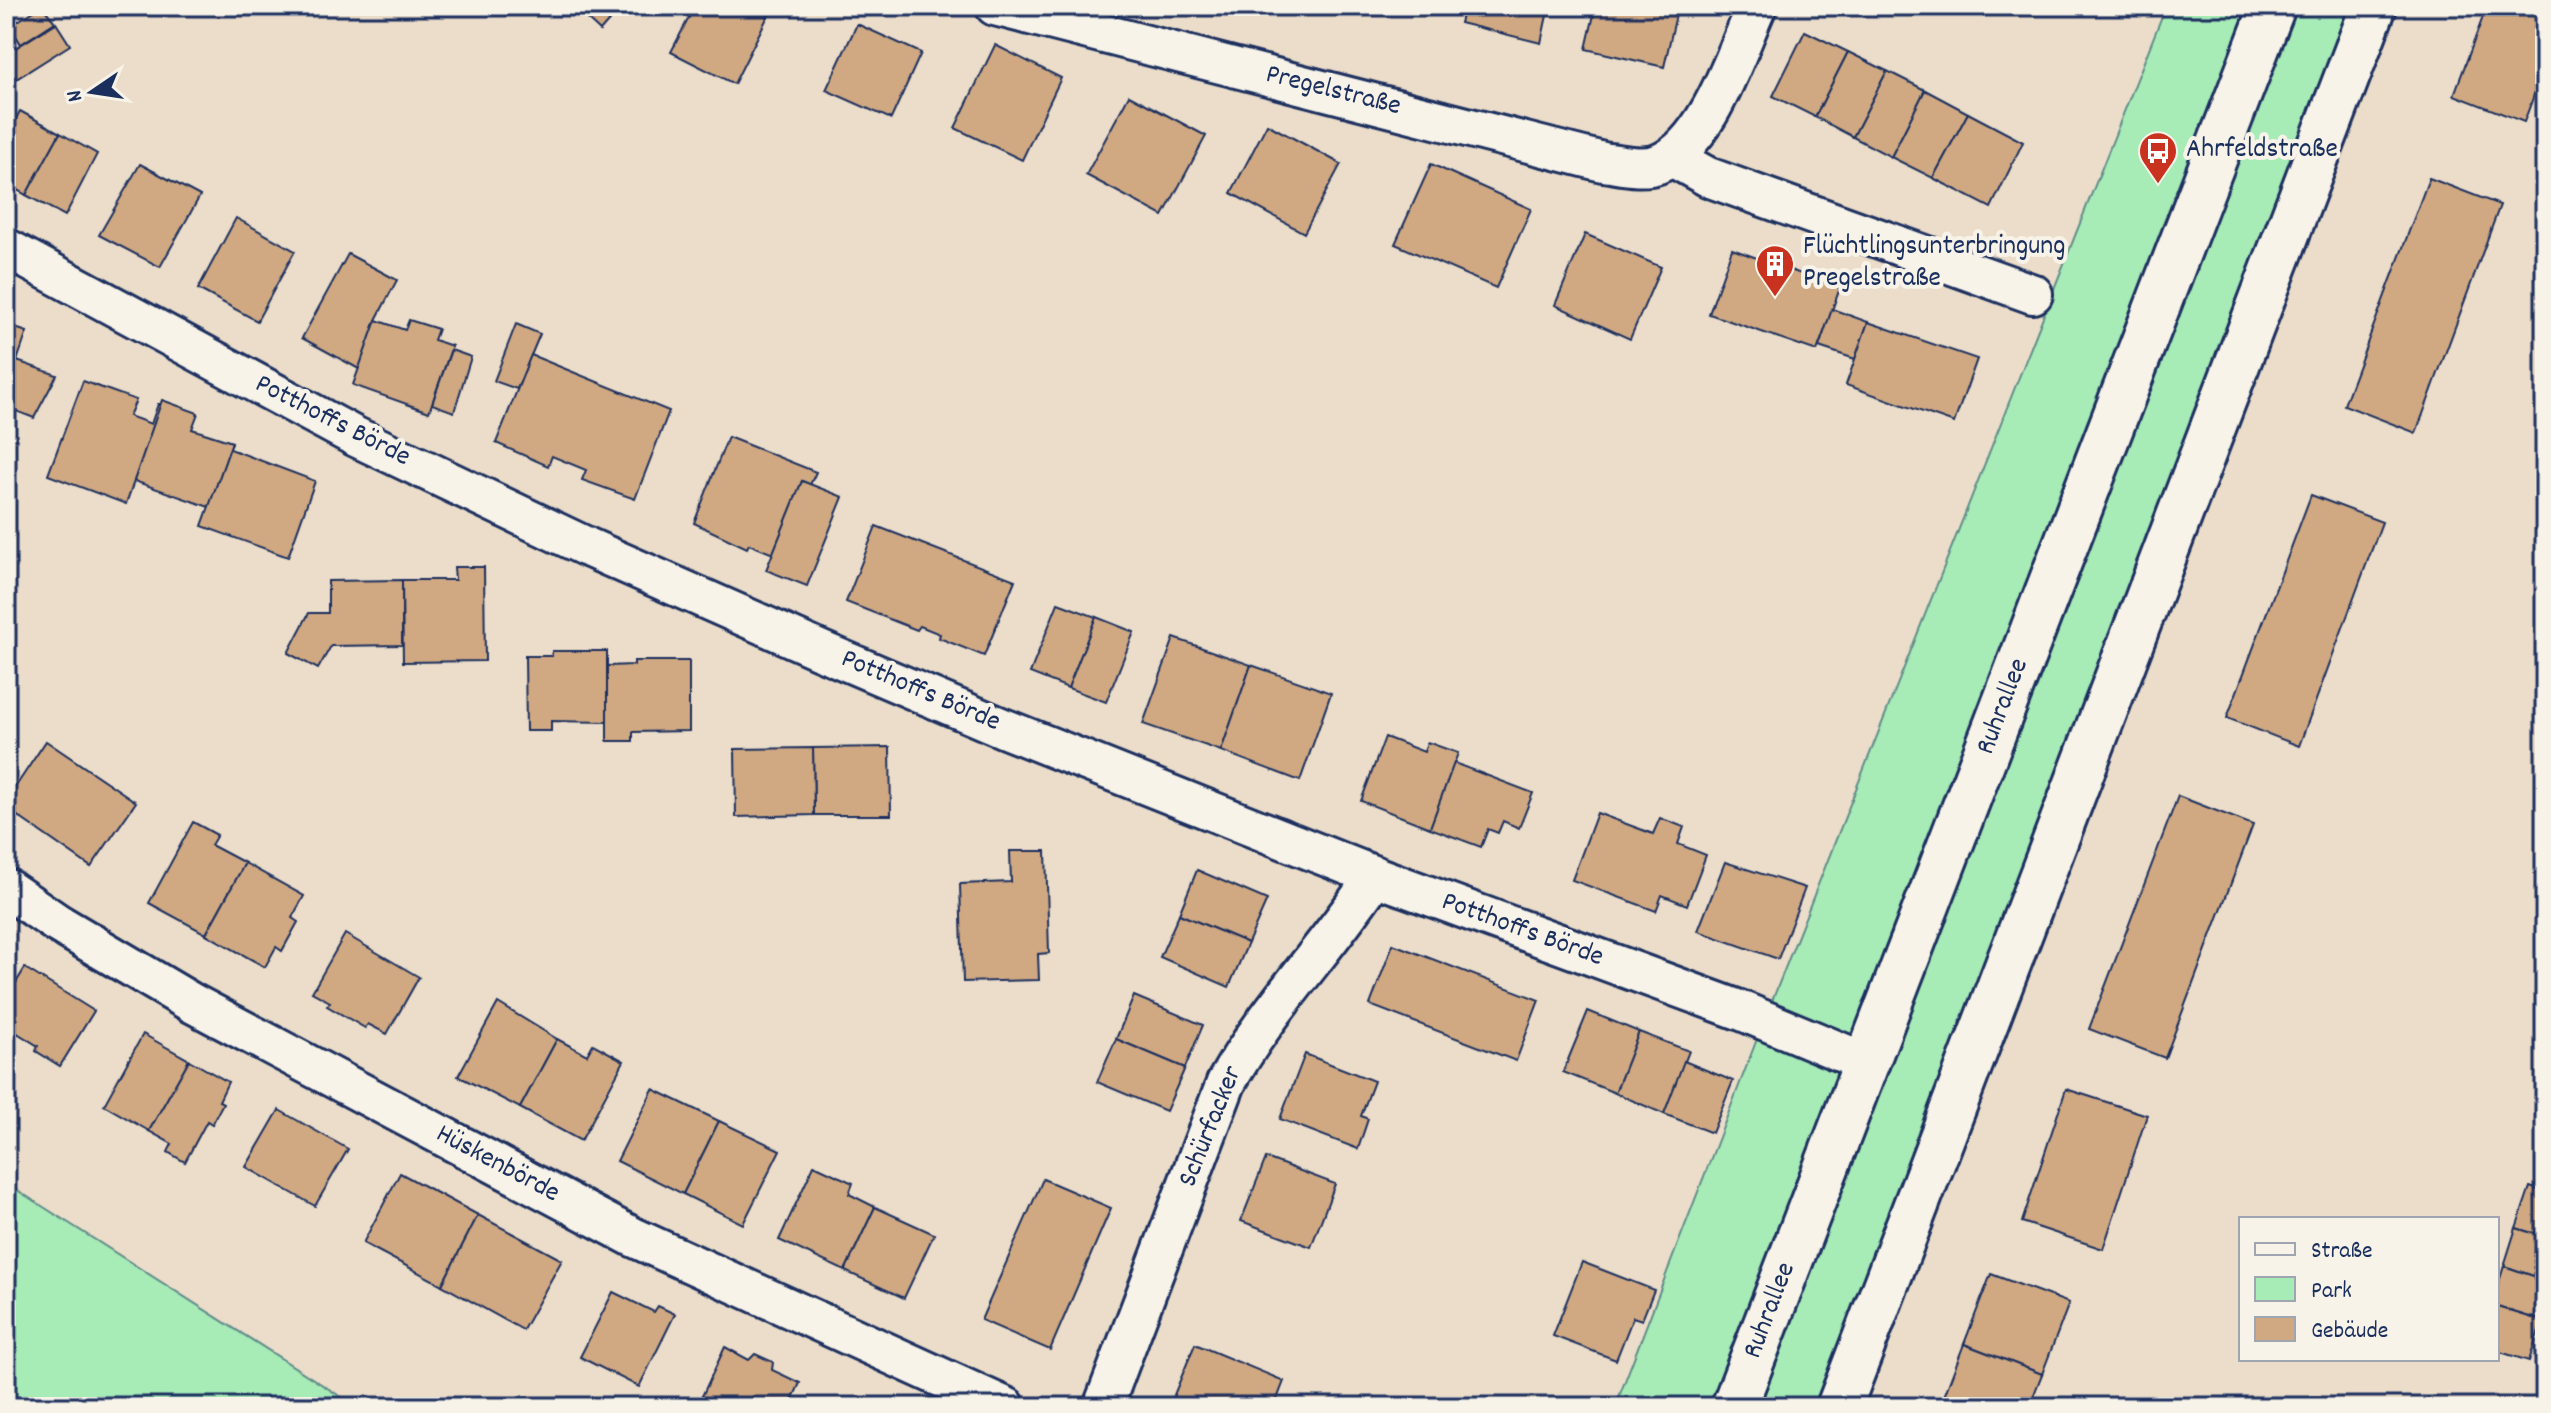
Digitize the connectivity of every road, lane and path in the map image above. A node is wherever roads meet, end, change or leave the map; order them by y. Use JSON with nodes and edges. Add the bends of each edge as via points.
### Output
{"nodes":[{"id":1,"x":995,"y":6,"type":"edge"},
{"id":2,"x":1757,"y":6,"type":"edge"},
{"id":3,"x":2273,"y":6,"type":"edge"},
{"id":4,"x":2374,"y":6,"type":"edge"},
{"id":5,"x":1672,"y":157,"type":"junction"},
{"id":6,"x":6,"y":248,"type":"edge"},
{"id":7,"x":2033,"y":294,"type":"dead end"},
{"id":8,"x":1375,"y":876,"type":"junction"},
{"id":9,"x":6,"y":888,"type":"edge"},
{"id":10,"x":1867,"y":1063,"type":"junction"},
{"id":11,"x":1006,"y":1407,"type":"edge"},
{"id":12,"x":1103,"y":1407,"type":"edge"},
{"id":13,"x":1734,"y":1407,"type":"edge"},
{"id":14,"x":1839,"y":1407,"type":"edge"}],
"edges":[{"from":1,"to":5,"type":"street","name":"Pregelstraße","via":[[1603,162],[1656,165]]},
{"from":2,"to":5,"type":"street","via":[[1703,124]]},
{"from":3,"to":10,"type":"main road","name":"Ruhrallee"},
{"from":4,"to":14,"type":"main road"},
{"from":5,"to":7,"type":"street","via":[[1708,177]]},
{"from":6,"to":8,"type":"street","name":"Potthoffs Börde","via":[[356,437],[587,547],[1003,728]]},
{"from":8,"to":10,"type":"street","name":"Potthoffs Börde","via":[[1742,1011]]},
{"from":8,"to":12,"type":"street","name":"Schürfacker","via":[[1247,1045],[1226,1083]]},
{"from":9,"to":11,"type":"street","name":"Hüskenbörde","via":[[192,1003],[633,1237]]},
{"from":10,"to":13,"type":"main road","name":"Ruhrallee"}]}
